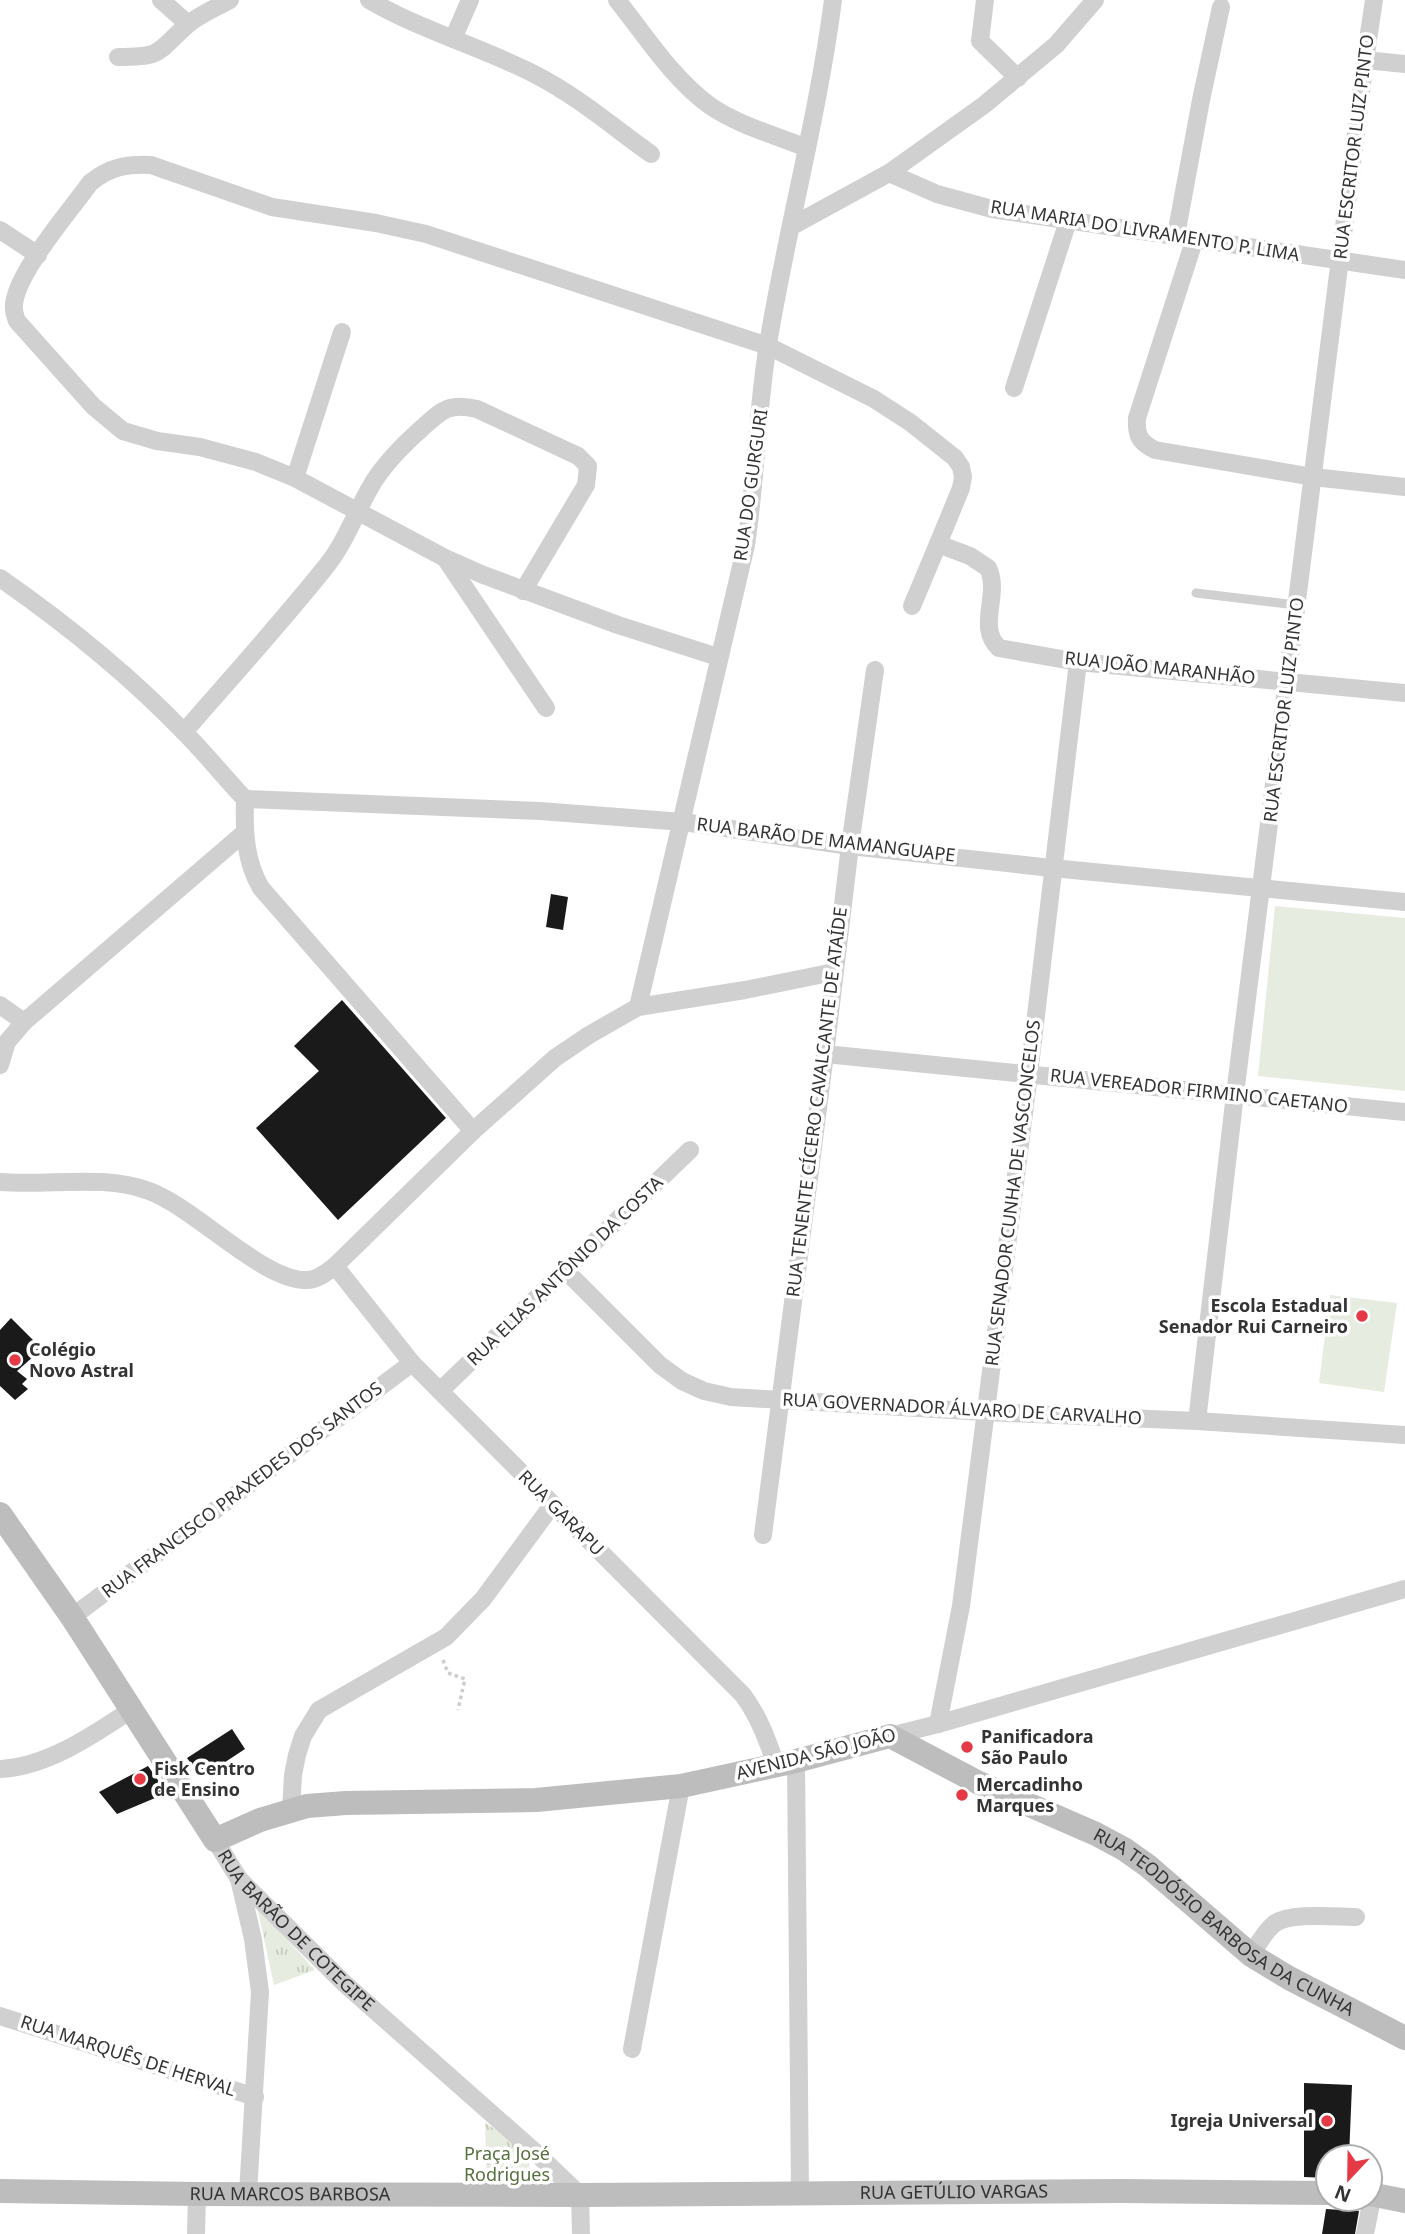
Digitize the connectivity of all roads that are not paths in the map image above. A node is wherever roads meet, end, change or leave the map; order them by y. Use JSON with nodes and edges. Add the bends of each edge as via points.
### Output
{"nodes":[{"id":1,"x":161,"y":0,"type":"edge"},
{"id":2,"x":230,"y":0,"type":"edge"},
{"id":3,"x":369,"y":0,"type":"edge"},
{"id":4,"x":470,"y":0,"type":"edge"},
{"id":5,"x":617,"y":0,"type":"edge"},
{"id":6,"x":833,"y":0,"type":"edge"},
{"id":7,"x":985,"y":0,"type":"edge"},
{"id":8,"x":1095,"y":0,"type":"edge"},
{"id":9,"x":1374,"y":0,"type":"edge"},
{"id":10,"x":1221,"y":7,"type":"dead end"},
{"id":11,"x":188,"y":24,"type":"junction"},
{"id":12,"x":453,"y":39,"type":"junction"},
{"id":13,"x":117,"y":57,"type":"dead end"},
{"id":14,"x":1364,"y":60,"type":"junction"},
{"id":15,"x":1405,"y":65,"type":"edge"},
{"id":16,"x":1018,"y":78,"type":"junction"},
{"id":17,"x":807,"y":148,"type":"junction"},
{"id":18,"x":651,"y":154,"type":"dead end"},
{"id":19,"x":889,"y":173,"type":"junction"},
{"id":20,"x":1068,"y":221,"type":"junction"},
{"id":21,"x":792,"y":226,"type":"junction"},
{"id":22,"x":0,"y":230,"type":"edge"},
{"id":23,"x":1176,"y":235,"type":"junction"},
{"id":24,"x":1195,"y":238,"type":"junction"},
{"id":25,"x":38,"y":255,"type":"junction"},
{"id":26,"x":1340,"y":261,"type":"junction"},
{"id":27,"x":1405,"y":270,"type":"edge"},
{"id":28,"x":342,"y":332,"type":"dead end"},
{"id":29,"x":768,"y":346,"type":"junction"},
{"id":30,"x":1014,"y":388,"type":"dead end"},
{"id":31,"x":1313,"y":477,"type":"junction"},
{"id":32,"x":295,"y":478,"type":"junction"},
{"id":33,"x":1405,"y":487,"type":"edge"},
{"id":34,"x":357,"y":512,"type":"junction"},
{"id":35,"x":938,"y":544,"type":"junction"},
{"id":36,"x":445,"y":558,"type":"junction"},
{"id":37,"x":0,"y":578,"type":"edge"},
{"id":38,"x":523,"y":590,"type":"junction"},
{"id":39,"x":1196,"y":593,"type":"dead end"},
{"id":40,"x":1296,"y":605,"type":"junction"},
{"id":41,"x":912,"y":606,"type":"dead end"},
{"id":42,"x":718,"y":657,"type":"junction"},
{"id":43,"x":1078,"y":662,"type":"junction"},
{"id":44,"x":875,"y":670,"type":"dead end"},
{"id":45,"x":1287,"y":681,"type":"junction"},
{"id":46,"x":1405,"y":693,"type":"edge"},
{"id":47,"x":546,"y":708,"type":"dead end"},
{"id":48,"x":184,"y":732,"type":"junction"},
{"id":49,"x":245,"y":799,"type":"junction"},
{"id":50,"x":683,"y":822,"type":"junction"},
{"id":51,"x":244,"y":833,"type":"junction"},
{"id":52,"x":850,"y":846,"type":"junction"},
{"id":53,"x":1052,"y":868,"type":"junction"},
{"id":54,"x":1262,"y":888,"type":"junction"},
{"id":55,"x":1405,"y":902,"type":"edge"},
{"id":56,"x":834,"y":972,"type":"junction"},
{"id":57,"x":0,"y":1005,"type":"edge"},
{"id":58,"x":638,"y":1007,"type":"junction"},
{"id":59,"x":24,"y":1022,"type":"junction"},
{"id":60,"x":825,"y":1054,"type":"junction"},
{"id":61,"x":0,"y":1065,"type":"edge"},
{"id":62,"x":1029,"y":1074,"type":"junction"},
{"id":63,"x":1235,"y":1094,"type":"junction"},
{"id":64,"x":1405,"y":1112,"type":"edge"},
{"id":65,"x":473,"y":1131,"type":"junction"},
{"id":66,"x":690,"y":1150,"type":"dead end"},
{"id":67,"x":0,"y":1182,"type":"edge"},
{"id":68,"x":335,"y":1265,"type":"junction"},
{"id":69,"x":565,"y":1270,"type":"junction"},
{"id":70,"x":412,"y":1363,"type":"junction"},
{"id":71,"x":440,"y":1391,"type":"junction"},
{"id":72,"x":779,"y":1399,"type":"junction"},
{"id":73,"x":985,"y":1412,"type":"junction"},
{"id":74,"x":1197,"y":1421,"type":"junction"},
{"id":75,"x":1405,"y":1435,"type":"edge"},
{"id":76,"x":553,"y":1504,"type":"junction"},
{"id":77,"x":0,"y":1514,"type":"edge"},
{"id":78,"x":763,"y":1535,"type":"dead end"},
{"id":79,"x":1405,"y":1590,"type":"edge"},
{"id":80,"x":72,"y":1617,"type":"junction"},
{"id":81,"x":131,"y":1710,"type":"junction"},
{"id":82,"x":938,"y":1724,"type":"junction"},
{"id":83,"x":890,"y":1736,"type":"junction"},
{"id":84,"x":786,"y":1763,"type":"junction"},
{"id":85,"x":0,"y":1769,"type":"edge"},
{"id":86,"x":681,"y":1786,"type":"junction"},
{"id":87,"x":291,"y":1810,"type":"junction"},
{"id":88,"x":215,"y":1840,"type":"junction"},
{"id":89,"x":239,"y":1879,"type":"junction"},
{"id":90,"x":1356,"y":1917,"type":"dead end"},
{"id":91,"x":1251,"y":1955,"type":"junction"},
{"id":92,"x":0,"y":2016,"type":"edge"},
{"id":93,"x":1405,"y":2038,"type":"edge"},
{"id":94,"x":632,"y":2049,"type":"dead end"},
{"id":95,"x":255,"y":2096,"type":"junction"},
{"id":96,"x":0,"y":2190,"type":"edge"},
{"id":97,"x":248,"y":2193,"type":"junction"},
{"id":98,"x":1314,"y":2193,"type":"edge"},
{"id":99,"x":197,"y":2194,"type":"junction"},
{"id":100,"x":580,"y":2195,"type":"junction"},
{"id":101,"x":800,"y":2195,"type":"junction"},
{"id":102,"x":1384,"y":2197,"type":"edge"},
{"id":103,"x":1405,"y":2201,"type":"edge"},
{"id":104,"x":1368,"y":2213,"type":"edge"},
{"id":105,"x":196,"y":2234,"type":"edge"},
{"id":106,"x":581,"y":2234,"type":"edge"},
{"id":107,"x":1365,"y":2234,"type":"edge"}],
"edges":[{"from":1,"to":11,"type":"street"},
{"from":2,"to":11,"type":"street"},
{"from":3,"to":12,"type":"street"},
{"from":4,"to":12,"type":"street"},
{"from":5,"to":17,"type":"street","via":[[679,78],[711,106]]},
{"from":6,"to":17,"type":"street","name":"RUA DO GURGURI"},
{"from":7,"to":16,"type":"street","via":[[980,41]]},
{"from":8,"to":16,"type":"street","via":[[1056,45]]},
{"from":9,"to":14,"type":"street","name":"RUA ESCRITOR LUIZ PINTO"},
{"from":10,"to":23,"type":"street"},
{"from":11,"to":13,"type":"street","via":[[154,54]]},
{"from":12,"to":18,"type":"street","via":[[559,88]]},
{"from":14,"to":15,"type":"street"},
{"from":14,"to":26,"type":"street","name":"RUA ESCRITOR LUIZ PINTO"},
{"from":16,"to":19,"type":"street"},
{"from":17,"to":21,"type":"street","name":"RUA DO GURGURI"},
{"from":19,"to":20,"type":"street","name":"RUA MARIA DO LIVRAMENTO P. LIMA","via":[[971,204]]},
{"from":19,"to":21,"type":"street"},
{"from":20,"to":23,"type":"street","name":"RUA MARIA DO LIVRAMENTO P. LIMA"},
{"from":20,"to":30,"type":"street"},
{"from":21,"to":29,"type":"street","name":"RUA DO GURGURI"},
{"from":22,"to":25,"type":"street"},
{"from":23,"to":24,"type":"street","name":"RUA MARIA DO LIVRAMENTO P. LIMA"},
{"from":24,"to":26,"type":"street","name":"RUA MARIA DO LIVRAMENTO P. LIMA"},
{"from":24,"to":31,"type":"street","via":[[1137,418],[1139,439],[1155,450]]},
{"from":25,"to":29,"type":"street","via":[[103,172],[151,165],[272,206],[426,234]]},
{"from":25,"to":32,"type":"street","via":[[16,295],[14,313],[93,406],[123,431],[157,442],[228,453]]},
{"from":26,"to":27,"type":"street","name":"RUA MARIA DO LIVRAMENTO P. LIMA"},
{"from":26,"to":31,"type":"street","name":"RUA ESCRITOR LUIZ PINTO"},
{"from":28,"to":32,"type":"street"},
{"from":29,"to":35,"type":"street","via":[[874,399],[955,458],[963,477],[961,488]]},
{"from":29,"to":42,"type":"street","name":"RUA DO GURGURI","via":[[750,522]]},
{"from":31,"to":33,"type":"street"},
{"from":31,"to":40,"type":"street","name":"RUA ESCRITOR LUIZ PINTO"},
{"from":32,"to":34,"type":"street"},
{"from":34,"to":36,"type":"street"},
{"from":34,"to":38,"type":"street","via":[[398,449],[453,406],[477,409],[578,456],[588,466],[586,485]]},
{"from":34,"to":48,"type":"street","via":[[326,567]]},
{"from":35,"to":41,"type":"street"},
{"from":35,"to":43,"type":"street","name":"RUA JOÃO MARANHÃO","via":[[988,568],[993,586],[988,630],[999,648]]},
{"from":36,"to":38,"type":"street"},
{"from":36,"to":47,"type":"street"},
{"from":37,"to":48,"type":"street","via":[[87,642]]},
{"from":38,"to":42,"type":"street"},
{"from":39,"to":40,"type":"lane"},
{"from":40,"to":45,"type":"street","name":"RUA ESCRITOR LUIZ PINTO"},
{"from":42,"to":50,"type":"street","name":"RUA DO GURGURI"},
{"from":43,"to":45,"type":"street","name":"RUA JOÃO MARANHÃO"},
{"from":43,"to":53,"type":"street","name":"RUA SENADOR CUNHA DE VASCONCELOS"},
{"from":44,"to":52,"type":"street","name":"RUA TENENTE CÍCERO CAVALCANTE DE ATAÍDE"},
{"from":45,"to":46,"type":"street","name":"RUA JOÃO MARANHÃO"},
{"from":45,"to":54,"type":"street","name":"RUA ESCRITOR LUIZ PINTO"},
{"from":48,"to":49,"type":"street"},
{"from":49,"to":50,"type":"street","name":"RUA BARÃO DE MAMANGUAPE"},
{"from":49,"to":51,"type":"street"},
{"from":50,"to":52,"type":"street","name":"RUA BARÃO DE MAMANGUAPE"},
{"from":50,"to":58,"type":"street","name":"RUA DO GURGURI"},
{"from":51,"to":59,"type":"street"},
{"from":51,"to":65,"type":"street","via":[[252,873],[273,904]]},
{"from":52,"to":53,"type":"street","name":"RUA BARÃO DE MAMANGUAPE"},
{"from":52,"to":56,"type":"street","name":"RUA TENENTE CÍCERO CAVALCANTE DE ATAÍDE"},
{"from":53,"to":54,"type":"street","name":"RUA BARÃO DE MAMANGUAPE"},
{"from":53,"to":62,"type":"street","name":"RUA SENADOR CUNHA DE VASCONCELOS"},
{"from":54,"to":55,"type":"street","name":"RUA BARÃO DE MAMANGUAPE"},
{"from":54,"to":63,"type":"street","name":"RUA ESCRITOR LUIZ PINTO"},
{"from":56,"to":58,"type":"street"},
{"from":56,"to":60,"type":"street","name":"RUA TENENTE CÍCERO CAVALCANTE DE ATAÍDE"},
{"from":57,"to":59,"type":"street"},
{"from":58,"to":65,"type":"street","via":[[555,1058]]},
{"from":59,"to":61,"type":"street","via":[[7,1042]]},
{"from":60,"to":62,"type":"street","name":"RUA VEREADOR FIRMINO CAETANO"},
{"from":60,"to":72,"type":"street","name":"RUA TENENTE CÍCERO CAVALCANTE DE ATAÍDE"},
{"from":62,"to":63,"type":"street","name":"RUA VEREADOR FIRMINO CAETANO"},
{"from":62,"to":73,"type":"street","name":"RUA SENADOR CUNHA DE VASCONCELOS"},
{"from":63,"to":64,"type":"street","name":"RUA VEREADOR FIRMINO CAETANO"},
{"from":63,"to":74,"type":"street","name":"RUA ESCRITOR LUIZ PINTO"},
{"from":65,"to":68,"type":"street"},
{"from":66,"to":69,"type":"street","name":"RUA ELIAS ANTÔNIO DA COSTA"},
{"from":67,"to":68,"type":"street","via":[[124,1185],[171,1201],[283,1275],[307,1280],[322,1276]]},
{"from":68,"to":70,"type":"street","name":"RUA GARAPU"},
{"from":69,"to":71,"type":"street","name":"RUA ELIAS ANTÔNIO DA COSTA"},
{"from":69,"to":72,"type":"street","name":"RUA GOVERNADOR ÁLVARO DE CARVALHO","via":[[682,1381],[731,1397]]},
{"from":70,"to":71,"type":"street","name":"RUA GARAPU"},
{"from":70,"to":80,"type":"street","name":"RUA FRANCISCO PRAXEDES DOS SANTOS"},
{"from":71,"to":76,"type":"street","name":"RUA GARAPU"},
{"from":72,"to":73,"type":"street","name":"RUA GOVERNADOR ÁLVARO DE CARVALHO"},
{"from":72,"to":78,"type":"street","name":"RUA TENENTE CÍCERO CAVALCANTE DE ATAÍDE"},
{"from":73,"to":74,"type":"street","name":"RUA GOVERNADOR ÁLVARO DE CARVALHO"},
{"from":73,"to":82,"type":"street","name":"RUA SENADOR CUNHA DE VASCONCELOS","via":[[961,1606]]},
{"from":74,"to":75,"type":"street","name":"RUA GOVERNADOR ÁLVARO DE CARVALHO"},
{"from":76,"to":84,"type":"street","name":"RUA GARAPU","via":[[743,1695]]},
{"from":76,"to":87,"type":"street","via":[[483,1599],[446,1637],[319,1710],[297,1755]]},
{"from":77,"to":80,"type":"main road","name":"RUA BARÃO DE COTEGIPE"},
{"from":79,"to":82,"type":"street","name":"AVENIDA SÃO JOÃO"},
{"from":80,"to":81,"type":"main road","name":"RUA BARÃO DE COTEGIPE"},
{"from":81,"to":85,"type":"street","via":[[52,1755]]},
{"from":81,"to":88,"type":"main road","name":"RUA BARÃO DE COTEGIPE"},
{"from":82,"to":83,"type":"street","name":"AVENIDA SÃO JOÃO"},
{"from":83,"to":84,"type":"main road","name":"AVENIDA SÃO JOÃO"},
{"from":83,"to":91,"type":"main road","name":"RUA TEODÓSIO BARBOSA DA CUNHA","via":[[979,1783],[1124,1849]]},
{"from":84,"to":86,"type":"main road","name":"AVENIDA SÃO JOÃO"},
{"from":84,"to":101,"type":"street","name":"RUA GARAPU"},
{"from":86,"to":87,"type":"main road","name":"AVENIDA SÃO JOÃO","via":[[536,1800],[326,1803]]},
{"from":86,"to":94,"type":"street"},
{"from":87,"to":88,"type":"main road","name":"AVENIDA SÃO JOÃO"},
{"from":88,"to":89,"type":"street","name":"RUA BARÃO DE COTEGIPE"},
{"from":89,"to":95,"type":"street","via":[[260,1992]]},
{"from":89,"to":100,"type":"street","name":"RUA BARÃO DE COTEGIPE","via":[[345,1984]]},
{"from":90,"to":91,"type":"street","via":[[1282,1920]]},
{"from":91,"to":93,"type":"main road","name":"RUA TEODÓSIO BARBOSA DA CUNHA"},
{"from":92,"to":95,"type":"street","name":"RUA MARQUÊS DE HERVAL"},
{"from":95,"to":97,"type":"street"},
{"from":96,"to":99,"type":"main road","name":"RUA MARCOS BARBOSA"},
{"from":97,"to":99,"type":"main road","name":"RUA MARCOS BARBOSA"},
{"from":97,"to":100,"type":"main road","name":"RUA MARCOS BARBOSA"},
{"from":98,"to":101,"type":"main road","name":"RUA GETÚLIO VARGAS"},
{"from":99,"to":105,"type":"street"},
{"from":100,"to":101,"type":"main road","name":"RUA GETÚLIO VARGAS"},
{"from":100,"to":106,"type":"street"},
{"from":102,"to":103,"type":"main road"},
{"from":104,"to":107,"type":"street"}]}
